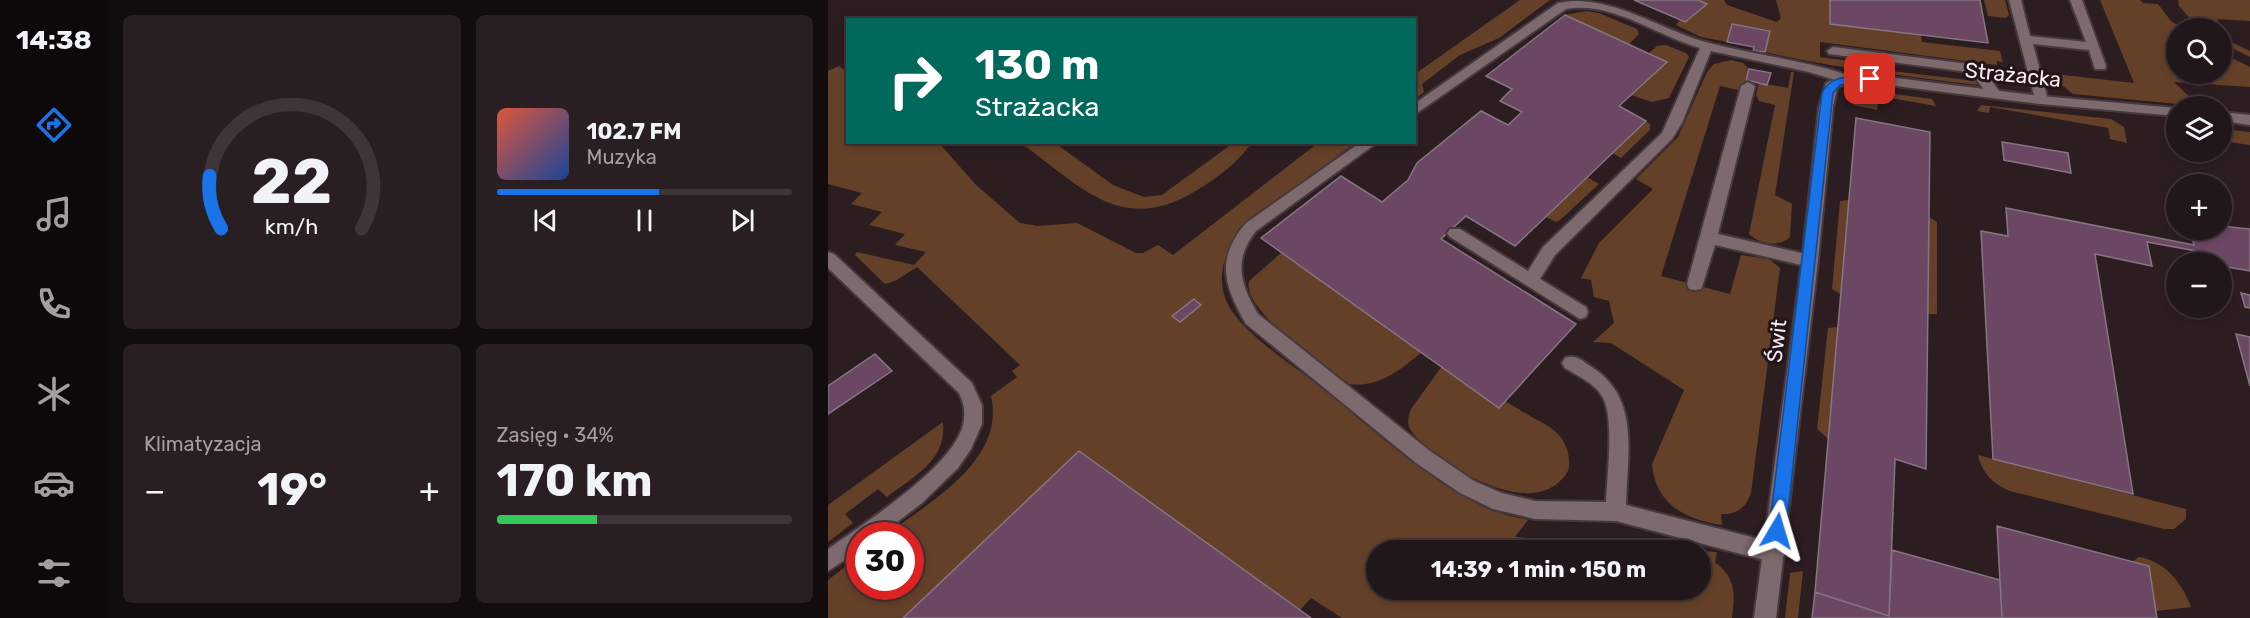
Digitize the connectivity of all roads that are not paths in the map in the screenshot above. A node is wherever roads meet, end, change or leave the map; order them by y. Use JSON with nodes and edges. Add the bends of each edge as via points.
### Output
{"nodes":[{"id":1,"x":2015,"y":0,"type":"edge"},
{"id":2,"x":2076,"y":0,"type":"edge"},
{"id":3,"x":2025,"y":39,"type":"junction"},
{"id":4,"x":1707,"y":47,"type":"junction"},
{"id":5,"x":2094,"y":47,"type":"junction"},
{"id":6,"x":1833,"y":51,"type":"dead end"},
{"id":7,"x":2100,"y":66,"type":"dead end"},
{"id":8,"x":1845,"y":79,"type":"junction"},
{"id":9,"x":1748,"y":86,"type":"dead end"},
{"id":10,"x":1994,"y":94,"type":"junction"},
{"id":11,"x":2041,"y":100,"type":"junction"},
{"id":12,"x":1416,"y":110,"type":"edge"},
{"id":13,"x":2166,"y":111,"type":"edge"},
{"id":14,"x":2232,"y":118,"type":"edge"},
{"id":15,"x":2250,"y":120,"type":"edge"},
{"id":16,"x":1368,"y":144,"type":"edge"},
{"id":17,"x":1455,"y":233,"type":"dead end"},
{"id":18,"x":1708,"y":238,"type":"junction"},
{"id":19,"x":828,"y":258,"type":"edge"},
{"id":20,"x":1810,"y":261,"type":"junction"},
{"id":21,"x":1530,"y":280,"type":"junction"},
{"id":22,"x":1695,"y":284,"type":"dead end"},
{"id":23,"x":1580,"y":312,"type":"dead end"},
{"id":24,"x":1570,"y":363,"type":"dead end"},
{"id":25,"x":1616,"y":512,"type":"junction"},
{"id":26,"x":879,"y":522,"type":"edge"},
{"id":27,"x":846,"y":547,"type":"edge"},
{"id":28,"x":1775,"y":553,"type":"junction"},
{"id":29,"x":828,"y":561,"type":"edge"},
{"id":30,"x":1765,"y":618,"type":"edge"}],
"edges":[{"from":1,"to":3,"type":"street"},
{"from":2,"to":5,"type":"street"},
{"from":3,"to":5,"type":"street"},
{"from":3,"to":11,"type":"street"},
{"from":4,"to":8,"type":"street","name":"Strażacka"},
{"from":4,"to":12,"type":"street","name":"Strażacka","via":[[1600,4],[1571,3]]},
{"from":4,"to":21,"type":"street","via":[[1667,136],[1549,250]]},
{"from":5,"to":7,"type":"street"},
{"from":6,"to":10,"type":"street","via":[[1964,67],[1982,76]]},
{"from":8,"to":10,"type":"street","name":"Strażacka"},
{"from":8,"to":20,"type":"street","name":"Świt","via":[[1831,86],[1828,93]]},
{"from":9,"to":18,"type":"street"},
{"from":10,"to":11,"type":"street","name":"Strażacka"},
{"from":11,"to":13,"type":"street","name":"Strażacka"},
{"from":14,"to":15,"type":"street"},
{"from":16,"to":25,"type":"street","via":[[1251,227],[1237,246],[1233,265],[1237,293],[1252,319],[1423,457],[1467,487],[1500,502],[1535,510]]},
{"from":17,"to":21,"type":"street"},
{"from":18,"to":20,"type":"street"},
{"from":18,"to":22,"type":"street"},
{"from":19,"to":26,"type":"street","via":[[966,388],[973,407],[971,428],[945,471]]},
{"from":20,"to":28,"type":"street","name":"Świt"},
{"from":21,"to":23,"type":"street"},
{"from":24,"to":25,"type":"street","via":[[1598,381],[1613,398],[1617,421]]},
{"from":25,"to":28,"type":"street"},
{"from":27,"to":29,"type":"street"},
{"from":28,"to":30,"type":"street","name":"Świt"}]}
